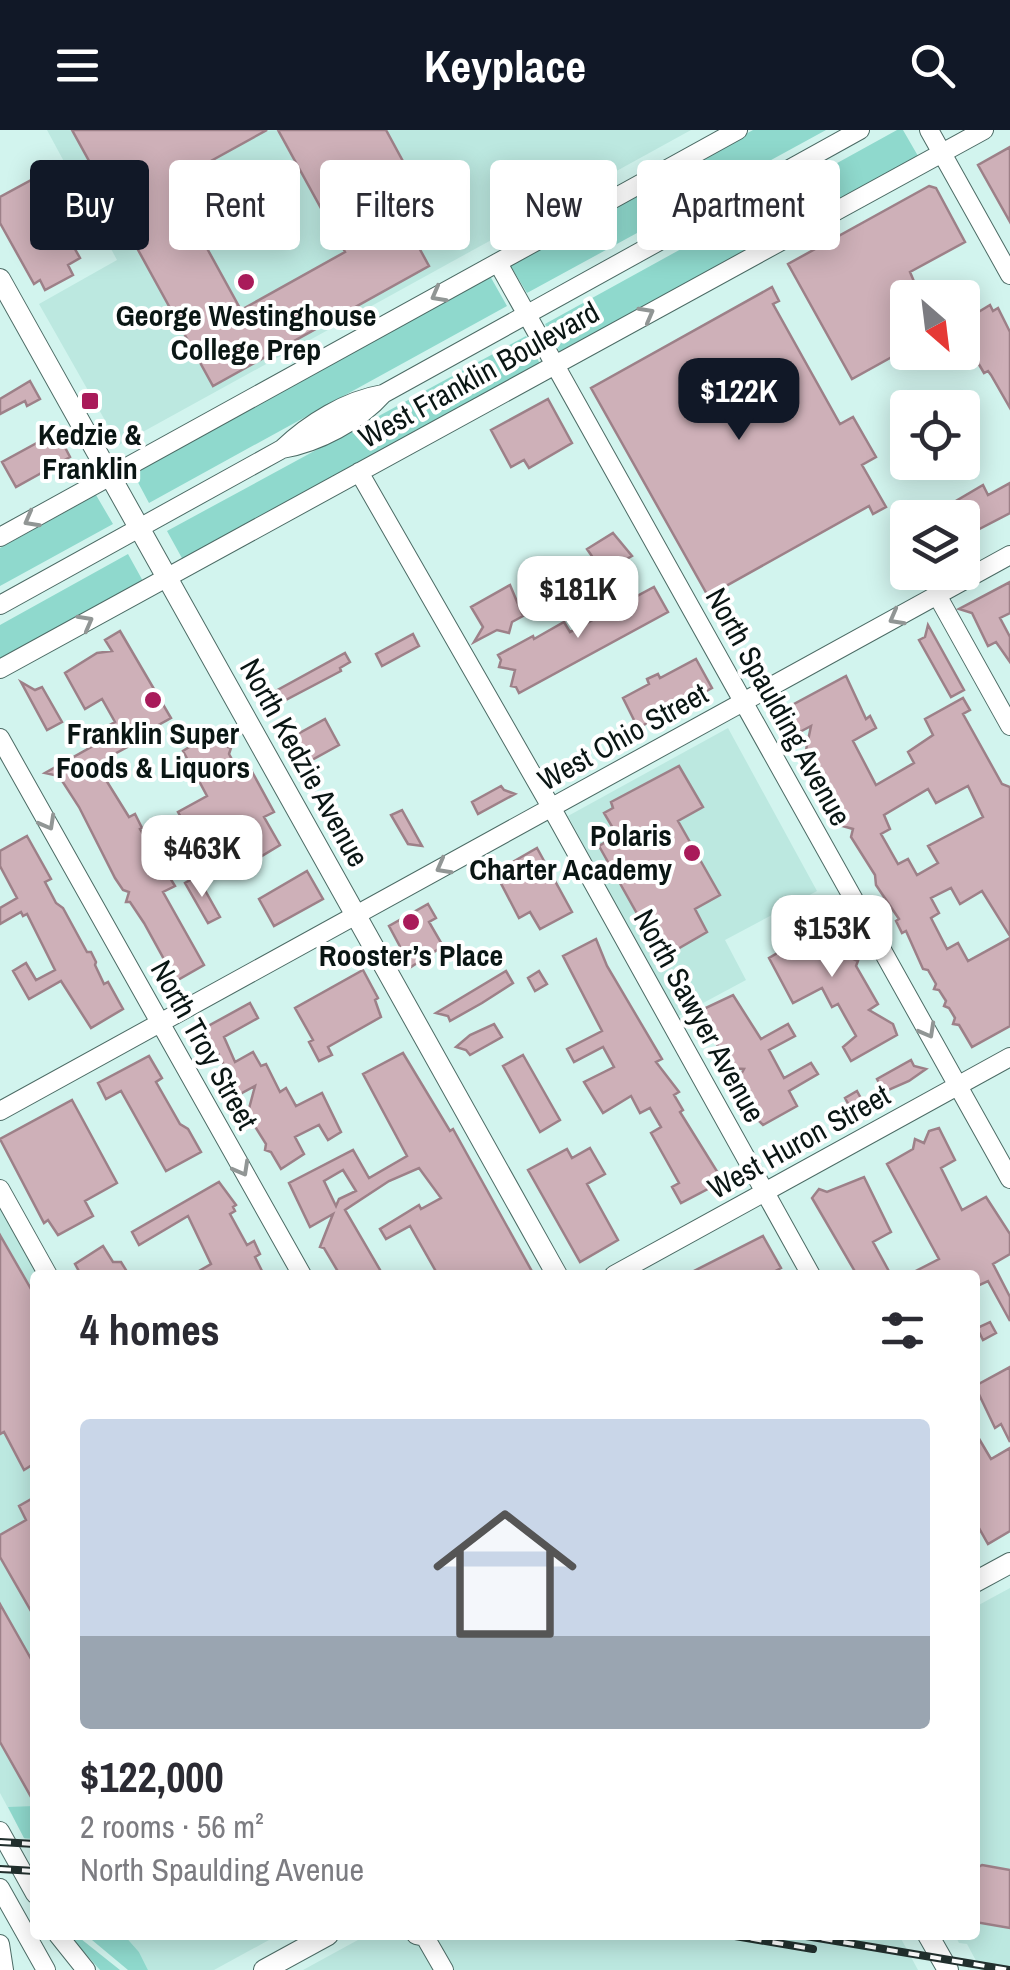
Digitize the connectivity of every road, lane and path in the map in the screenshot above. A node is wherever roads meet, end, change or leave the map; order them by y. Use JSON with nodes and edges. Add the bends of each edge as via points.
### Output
{"nodes":[{"id":1,"x":738,"y":130,"type":"edge"},
{"id":2,"x":860,"y":130,"type":"edge"},
{"id":3,"x":929,"y":130,"type":"edge"},
{"id":4,"x":984,"y":130,"type":"edge"},
{"id":5,"x":942,"y":153,"type":"junction"},
{"id":6,"x":498,"y":263,"type":"junction"},
{"id":7,"x":1010,"y":275,"type":"edge"},
{"id":8,"x":0,"y":279,"type":"edge"},
{"id":9,"x":526,"y":314,"type":"junction"},
{"id":10,"x":554,"y":365,"type":"junction"},
{"id":11,"x":360,"y":472,"type":"junction"},
{"id":12,"x":110,"y":477,"type":"junction"},
{"id":13,"x":139,"y":528,"type":"junction"},
{"id":14,"x":0,"y":537,"type":"edge"},
{"id":15,"x":1010,"y":555,"type":"edge"},
{"id":16,"x":167,"y":578,"type":"junction"},
{"id":17,"x":936,"y":596,"type":"junction"},
{"id":18,"x":0,"y":605,"type":"edge"},
{"id":19,"x":0,"y":669,"type":"edge"},
{"id":20,"x":743,"y":702,"type":"junction"},
{"id":21,"x":1010,"y":726,"type":"edge"},
{"id":22,"x":0,"y":738,"type":"edge"},
{"id":23,"x":551,"y":808,"type":"junction"},
{"id":24,"x":356,"y":916,"type":"junction"},
{"id":25,"x":160,"y":1023,"type":"junction"},
{"id":26,"x":1010,"y":1057,"type":"edge"},
{"id":27,"x":958,"y":1086,"type":"junction"},
{"id":28,"x":0,"y":1111,"type":"edge"},
{"id":29,"x":1010,"y":1179,"type":"edge"},
{"id":30,"x":0,"y":1190,"type":"edge"},
{"id":31,"x":765,"y":1192,"type":"junction"},
{"id":32,"x":45,"y":1270,"type":"edge"},
{"id":33,"x":299,"y":1270,"type":"edge"},
{"id":34,"x":553,"y":1270,"type":"edge"},
{"id":35,"x":623,"y":1270,"type":"edge"},
{"id":36,"x":808,"y":1270,"type":"edge"},
{"id":37,"x":1010,"y":1563,"type":"edge"},
{"id":38,"x":980,"y":1576,"type":"edge"},
{"id":39,"x":0,"y":1831,"type":"edge"},
{"id":40,"x":30,"y":1885,"type":"edge"},
{"id":41,"x":0,"y":1888,"type":"edge"},
{"id":42,"x":62,"y":1940,"type":"edge"},
{"id":43,"x":319,"y":1940,"type":"edge"},
{"id":44,"x":427,"y":1940,"type":"edge"},
{"id":45,"x":931,"y":1940,"type":"edge"},
{"id":46,"x":0,"y":1944,"type":"edge"},
{"id":47,"x":4,"y":1970,"type":"edge"},
{"id":48,"x":46,"y":1970,"type":"edge"},
{"id":49,"x":86,"y":1970,"type":"edge"},
{"id":50,"x":264,"y":1970,"type":"edge"},
{"id":51,"x":444,"y":1970,"type":"edge"},
{"id":52,"x":948,"y":1970,"type":"edge"}],
"edges":[{"from":1,"to":6,"type":"street"},
{"from":2,"to":9,"type":"street","name":"West Franklin Boulevard"},
{"from":3,"to":5,"type":"street"},
{"from":4,"to":5,"type":"street","name":"West Franklin Boulevard"},
{"from":5,"to":7,"type":"street"},
{"from":10,"to":5,"type":"street","name":"West Franklin Boulevard","one_way":true},
{"from":6,"to":9,"type":"street","name":"North Spaulding Avenue"},
{"from":6,"to":12,"type":"street","one_way":true},
{"from":8,"to":12,"type":"main road","name":"North Kedzie Avenue"},
{"from":9,"to":10,"type":"street","name":"North Spaulding Avenue"},
{"from":9,"to":13,"type":"street","name":"West Franklin Boulevard","via":[[305,445],[282,448]]},
{"from":10,"to":11,"type":"street","name":"West Franklin Boulevard"},
{"from":10,"to":20,"type":"street","name":"North Spaulding Avenue"},
{"from":11,"to":16,"type":"street","name":"West Franklin Boulevard"},
{"from":11,"to":23,"type":"street","name":"North Sawyer Avenue"},
{"from":12,"to":13,"type":"main road","name":"North Kedzie Avenue"},
{"from":12,"to":14,"type":"street","one_way":true},
{"from":13,"to":16,"type":"main road","name":"North Kedzie Avenue"},
{"from":13,"to":18,"type":"street","name":"West Franklin Boulevard"},
{"from":15,"to":17,"type":"street","name":"West Ohio Street"},
{"from":19,"to":16,"type":"street","name":"West Franklin Boulevard","one_way":true},
{"from":16,"to":24,"type":"main road","name":"North Kedzie Avenue"},
{"from":17,"to":20,"type":"street","name":"West Ohio Street","one_way":true},
{"from":17,"to":21,"type":"street"},
{"from":20,"to":23,"type":"street","name":"West Ohio Street"},
{"from":20,"to":27,"type":"street","name":"North Spaulding Avenue","one_way":true},
{"from":22,"to":25,"type":"street","name":"North Troy Street","one_way":true},
{"from":23,"to":24,"type":"street","name":"West Ohio Street","one_way":true},
{"from":23,"to":31,"type":"street","name":"North Sawyer Avenue"},
{"from":24,"to":25,"type":"street","name":"West Ohio Street"},
{"from":24,"to":34,"type":"main road","name":"North Kedzie Avenue"},
{"from":25,"to":28,"type":"street","name":"West Ohio Street"},
{"from":25,"to":33,"type":"street","name":"North Troy Street","one_way":true},
{"from":26,"to":27,"type":"street","name":"West Huron Street"},
{"from":27,"to":29,"type":"street","name":"North Spaulding Avenue"},
{"from":27,"to":31,"type":"street","name":"West Huron Street"},
{"from":30,"to":32,"type":"street"},
{"from":31,"to":35,"type":"street","name":"West Huron Street"},
{"from":31,"to":36,"type":"street","name":"North Sawyer Avenue"},
{"from":37,"to":38,"type":"main road"},
{"from":39,"to":40,"type":"street"},
{"from":41,"to":48,"type":"street"},
{"from":42,"to":49,"type":"street"},
{"from":43,"to":50,"type":"main road"},
{"from":44,"to":51,"type":"street"},
{"from":45,"to":52,"type":"main road"},
{"from":46,"to":47,"type":"street"}]}
